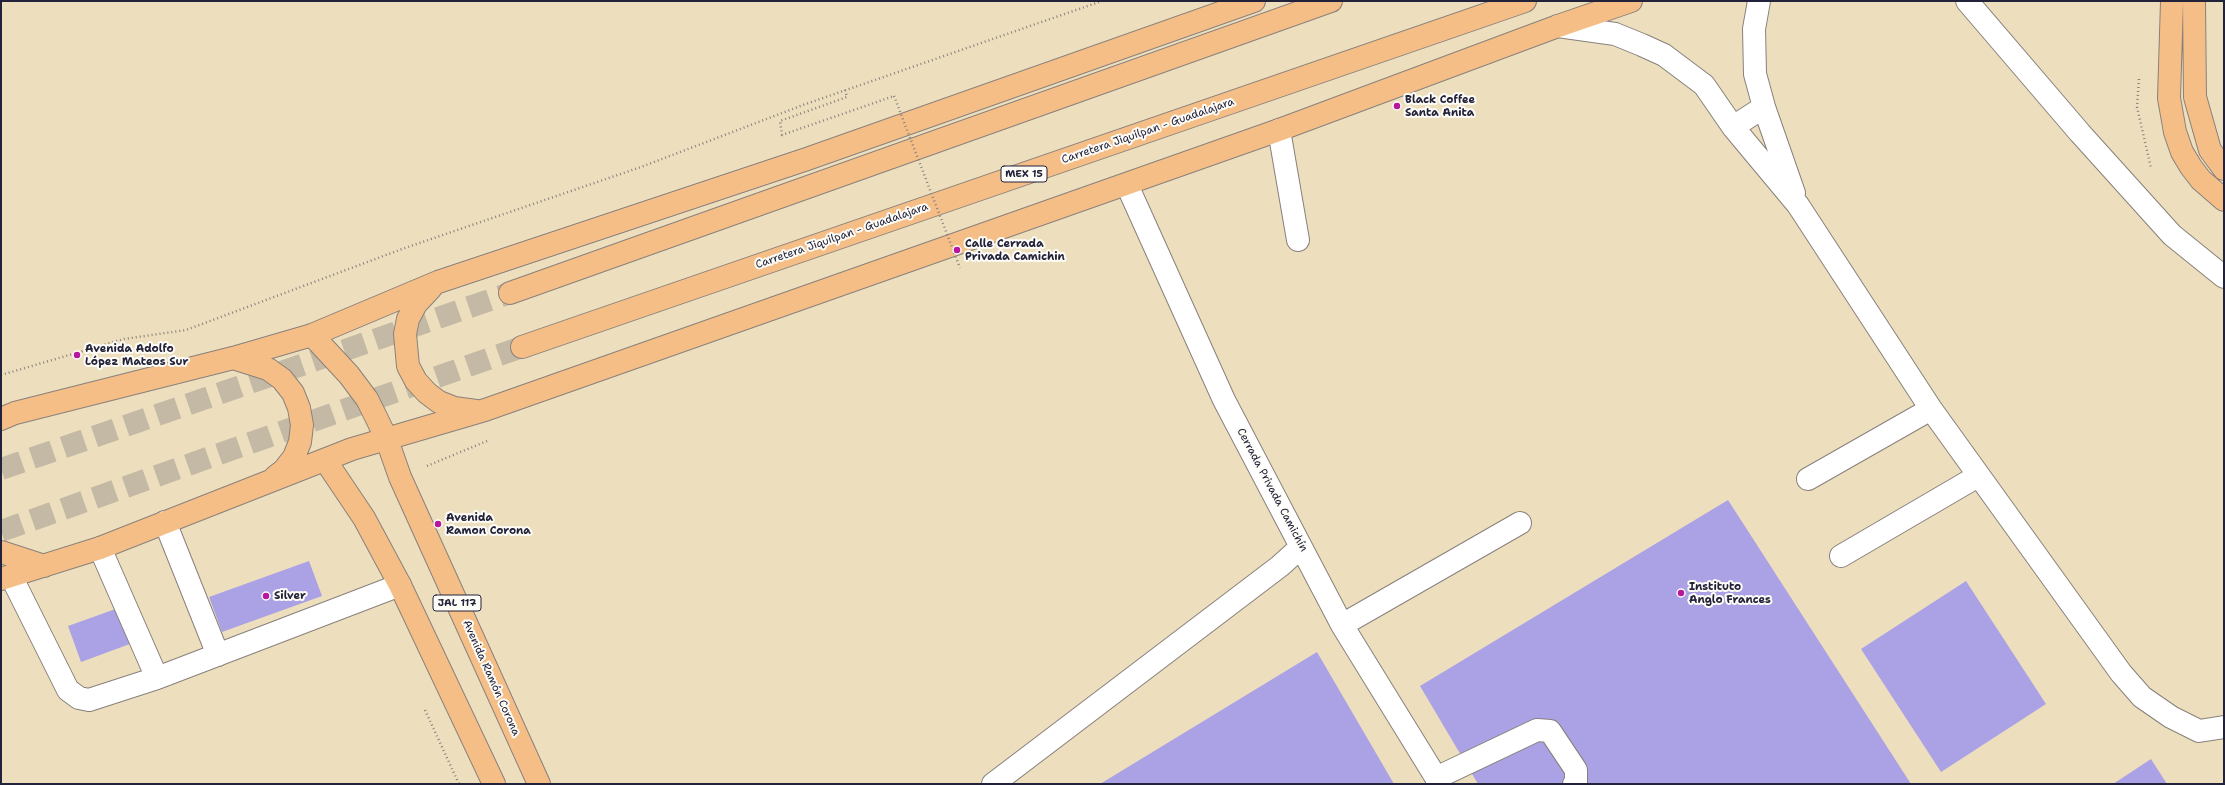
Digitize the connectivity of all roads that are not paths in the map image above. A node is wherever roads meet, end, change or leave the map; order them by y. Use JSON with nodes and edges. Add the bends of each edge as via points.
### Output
{"nodes":[{"id":1,"x":1254,"y":1,"type":"edge"},
{"id":2,"x":1331,"y":1,"type":"edge"},
{"id":3,"x":1525,"y":1,"type":"edge"},
{"id":4,"x":1631,"y":1,"type":"edge"},
{"id":5,"x":1759,"y":1,"type":"edge"},
{"id":6,"x":1967,"y":1,"type":"edge"},
{"id":7,"x":2172,"y":1,"type":"edge"},
{"id":8,"x":2194,"y":1,"type":"edge"},
{"id":9,"x":1558,"y":26,"type":"junction"},
{"id":10,"x":1764,"y":107,"type":"junction"},
{"id":11,"x":1733,"y":127,"type":"junction"},
{"id":12,"x":1278,"y":130,"type":"junction"},
{"id":13,"x":2224,"y":169,"type":"edge"},
{"id":14,"x":1127,"y":185,"type":"junction"},
{"id":15,"x":2224,"y":200,"type":"edge"},
{"id":16,"x":1798,"y":205,"type":"junction"},
{"id":17,"x":1298,"y":240,"type":"dead end"},
{"id":18,"x":2224,"y":277,"type":"edge"},
{"id":19,"x":438,"y":282,"type":"junction"},
{"id":20,"x":510,"y":293,"type":"tunnel mouth"},
{"id":21,"x":312,"y":335,"type":"junction"},
{"id":22,"x":522,"y":347,"type":"tunnel mouth"},
{"id":23,"x":233,"y":358,"type":"junction"},
{"id":24,"x":485,"y":410,"type":"junction"},
{"id":25,"x":1931,"y":410,"type":"junction"},
{"id":26,"x":5,"y":417,"type":"edge"},
{"id":27,"x":387,"y":440,"type":"junction"},
{"id":28,"x":325,"y":460,"type":"junction"},
{"id":29,"x":1978,"y":476,"type":"junction"},
{"id":30,"x":1808,"y":479,"type":"dead end"},
{"id":31,"x":270,"y":480,"type":"junction"},
{"id":32,"x":165,"y":522,"type":"junction"},
{"id":33,"x":1520,"y":523,"type":"dead end"},
{"id":34,"x":100,"y":548,"type":"junction"},
{"id":35,"x":1301,"y":548,"type":"junction"},
{"id":36,"x":1,"y":552,"type":"edge"},
{"id":37,"x":1841,"y":556,"type":"dead end"},
{"id":38,"x":44,"y":566,"type":"junction"},
{"id":39,"x":4,"y":576,"type":"edge"},
{"id":40,"x":400,"y":585,"type":"junction"},
{"id":41,"x":1342,"y":625,"type":"junction"},
{"id":42,"x":218,"y":655,"type":"junction"},
{"id":43,"x":156,"y":678,"type":"junction"},
{"id":44,"x":2224,"y":727,"type":"edge"},
{"id":45,"x":1438,"y":781,"type":"edge"},
{"id":46,"x":494,"y":784,"type":"edge"},
{"id":47,"x":539,"y":784,"type":"edge"},
{"id":48,"x":993,"y":784,"type":"edge"},
{"id":49,"x":1574,"y":784,"type":"edge"}],
"edges":[{"from":1,"to":19,"type":"main road","via":[[807,159]]},
{"from":2,"to":20,"type":"main road"},
{"from":3,"to":22,"type":"main road","name":"Carretera Jiquilpan - Guadalajara","number":"MEX 15"},
{"from":4,"to":9,"type":"main road"},
{"from":5,"to":10,"type":"street","via":[[1754,29],[1755,74]]},
{"from":6,"to":18,"type":"street","via":[[2172,235]]},
{"from":7,"to":15,"type":"main road","via":[[2169,98],[2175,132],[2182,152],[2191,166]]},
{"from":8,"to":13,"type":"main road","via":[[2195,97],[2210,150]]},
{"from":9,"to":11,"type":"street","via":[[1615,34],[1664,55],[1704,85]]},
{"from":9,"to":12,"type":"main road"},
{"from":10,"to":11,"type":"street"},
{"from":10,"to":16,"type":"street"},
{"from":11,"to":16,"type":"street"},
{"from":12,"to":14,"type":"main road"},
{"from":12,"to":17,"type":"street"},
{"from":14,"to":24,"type":"main road"},
{"from":14,"to":35,"type":"street","name":"Cerrada Privada Camichín","via":[[1224,400]]},
{"from":16,"to":25,"type":"street"},
{"from":19,"to":21,"type":"main road"},
{"from":19,"to":24,"type":"main road","via":[[416,304],[408,319],[405,334],[408,366],[427,393],[439,402],[470,411]]},
{"from":21,"to":23,"type":"main road"},
{"from":21,"to":27,"type":"main road","number":"JAL 117","via":[[333,356],[367,399]]},
{"from":23,"to":26,"type":"main road"},
{"from":23,"to":31,"type":"main road","via":[[252,362],[273,372],[293,393],[300,408],[300,442],[294,457],[284,470]]},
{"from":24,"to":27,"type":"main road"},
{"from":25,"to":29,"type":"street"},
{"from":25,"to":30,"type":"street"},
{"from":27,"to":28,"type":"main road","via":[[352,449]]},
{"from":27,"to":47,"type":"main road","name":"Avenida Ramón Corona","number":"JAL 117","via":[[400,477]]},
{"from":28,"to":31,"type":"main road"},
{"from":28,"to":40,"type":"main road","via":[[364,518]]},
{"from":29,"to":37,"type":"street"},
{"from":29,"to":44,"type":"street","via":[[2121,673],[2142,697],[2171,717],[2199,730]]},
{"from":31,"to":32,"type":"main road"},
{"from":32,"to":34,"type":"main road"},
{"from":32,"to":42,"type":"street"},
{"from":33,"to":41,"type":"street"},
{"from":34,"to":38,"type":"main road"},
{"from":34,"to":43,"type":"street"},
{"from":35,"to":41,"type":"street","name":"Cerrada Privada Camichín"},
{"from":35,"to":48,"type":"street"},
{"from":36,"to":38,"type":"main road"},
{"from":38,"to":39,"type":"main road"},
{"from":39,"to":43,"type":"street","via":[[68,690],[78,698],[89,700]]},
{"from":40,"to":42,"type":"street"},
{"from":40,"to":46,"type":"main road"},
{"from":41,"to":45,"type":"street","name":"Cerrada Privada Camichín"},
{"from":42,"to":43,"type":"street"},
{"from":45,"to":49,"type":"street","via":[[1538,730],[1550,731],[1576,770]]}]}
